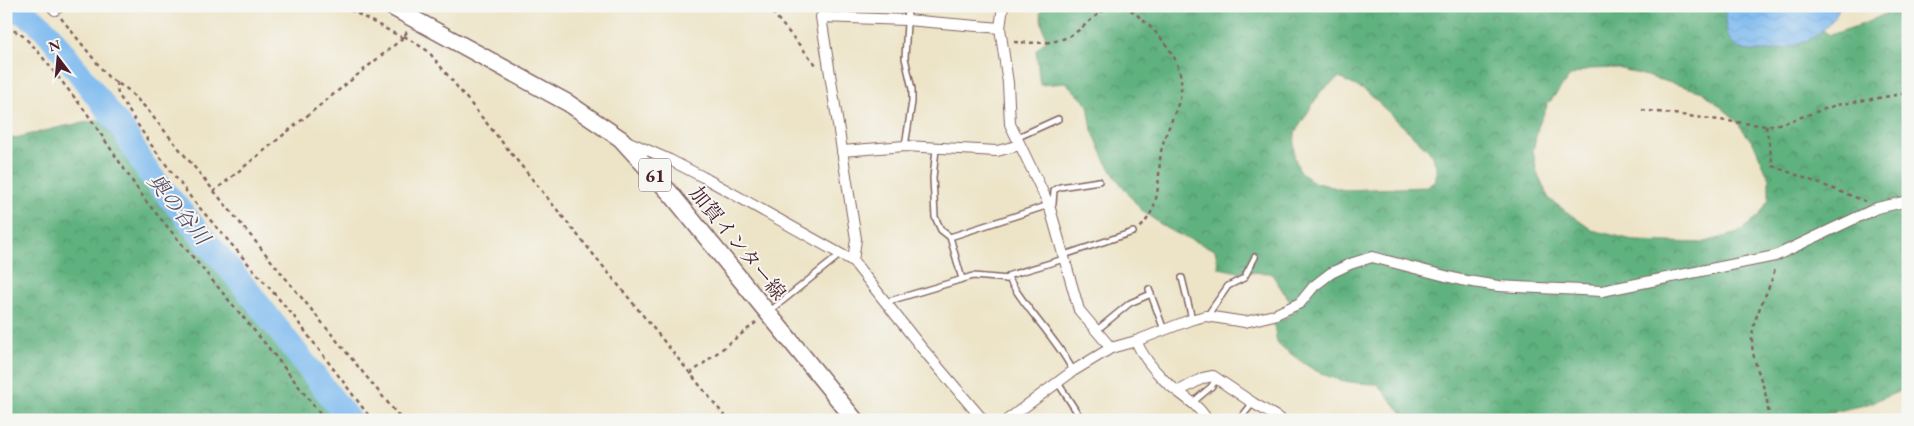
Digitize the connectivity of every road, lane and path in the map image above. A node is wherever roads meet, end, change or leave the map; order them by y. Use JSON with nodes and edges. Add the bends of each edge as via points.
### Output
{"nodes":[{"id":1,"x":343,"y":6,"type":"edge"},
{"id":2,"x":390,"y":6,"type":"edge"},
{"id":3,"x":767,"y":6,"type":"edge"},
{"id":4,"x":908,"y":6,"type":"edge"},
{"id":5,"x":1003,"y":6,"type":"edge"},
{"id":6,"x":1114,"y":6,"type":"edge"},
{"id":7,"x":55,"y":8,"type":"edge"},
{"id":8,"x":415,"y":19,"type":"junction"},
{"id":9,"x":907,"y":20,"type":"junction"},
{"id":10,"x":6,"y":28,"type":"edge"},
{"id":11,"x":1000,"y":28,"type":"junction"},
{"id":12,"x":404,"y":37,"type":"junction"},
{"id":13,"x":1002,"y":42,"type":"junction"},
{"id":14,"x":829,"y":73,"type":"junction"},
{"id":15,"x":116,"y":82,"type":"junction"},
{"id":16,"x":1908,"y":93,"type":"edge"},
{"id":17,"x":1642,"y":110,"type":"dead end"},
{"id":18,"x":1058,"y":119,"type":"dead end"},
{"id":19,"x":1766,"y":126,"type":"junction"},
{"id":20,"x":621,"y":139,"type":"junction"},
{"id":21,"x":1017,"y":142,"type":"junction"},
{"id":22,"x":905,"y":146,"type":"junction"},
{"id":23,"x":936,"y":149,"type":"junction"},
{"id":24,"x":842,"y":151,"type":"junction"},
{"id":25,"x":1099,"y":181,"type":"dead end"},
{"id":26,"x":213,"y":192,"type":"junction"},
{"id":27,"x":1908,"y":201,"type":"edge"},
{"id":28,"x":1049,"y":206,"type":"junction"},
{"id":29,"x":1877,"y":208,"type":"junction"},
{"id":30,"x":1133,"y":232,"type":"joint"},
{"id":31,"x":950,"y":237,"type":"junction"},
{"id":32,"x":842,"y":254,"type":"junction"},
{"id":33,"x":1256,"y":256,"type":"dead end"},
{"id":34,"x":1775,"y":256,"type":"junction"},
{"id":35,"x":1064,"y":257,"type":"junction"},
{"id":36,"x":853,"y":261,"type":"junction"},
{"id":37,"x":1182,"y":278,"type":"dead end"},
{"id":38,"x":962,"y":279,"type":"junction"},
{"id":39,"x":1006,"y":279,"type":"junction"},
{"id":40,"x":886,"y":302,"type":"junction"},
{"id":41,"x":768,"y":313,"type":"junction"},
{"id":42,"x":1206,"y":316,"type":"junction"},
{"id":43,"x":1192,"y":320,"type":"junction"},
{"id":44,"x":1097,"y":330,"type":"junction"},
{"id":45,"x":1164,"y":330,"type":"junction"},
{"id":46,"x":1136,"y":341,"type":"junction"},
{"id":47,"x":1111,"y":348,"type":"junction"},
{"id":48,"x":1073,"y":371,"type":"junction"},
{"id":49,"x":690,"y":374,"type":"junction"},
{"id":50,"x":1217,"y":378,"type":"junction"},
{"id":51,"x":1058,"y":383,"type":"junction"},
{"id":52,"x":1179,"y":391,"type":"junction"},
{"id":53,"x":1192,"y":402,"type":"junction"},
{"id":54,"x":1253,"y":403,"type":"junction"},
{"id":55,"x":325,"y":420,"type":"edge"},
{"id":56,"x":372,"y":420,"type":"edge"},
{"id":57,"x":402,"y":420,"type":"edge"},
{"id":58,"x":728,"y":420,"type":"edge"},
{"id":59,"x":855,"y":420,"type":"edge"},
{"id":60,"x":983,"y":420,"type":"edge"},
{"id":61,"x":1007,"y":420,"type":"edge"},
{"id":62,"x":1082,"y":420,"type":"edge"},
{"id":63,"x":1207,"y":420,"type":"edge"},
{"id":64,"x":1239,"y":420,"type":"edge"},
{"id":65,"x":1282,"y":420,"type":"edge"},
{"id":66,"x":1768,"y":420,"type":"edge"}],
"edges":[{"from":1,"to":12,"type":"path"},
{"from":2,"to":8,"type":"main road","name":"加賀インター線","number":"61"},
{"from":3,"to":14,"type":"path","via":[[814,64]]},
{"from":4,"to":9,"type":"lane"},
{"from":5,"to":11,"type":"street"},
{"from":6,"to":13,"type":"path","via":[[1101,10],[1072,35],[1060,40]]},
{"from":6,"to":30,"type":"path","via":[[1131,10],[1152,28],[1172,52],[1182,82],[1180,98],[1161,152],[1156,196],[1144,224]]},
{"from":7,"to":15,"type":"path","via":[[109,78]]},
{"from":8,"to":12,"type":"path"},
{"from":8,"to":20,"type":"main road","name":"加賀インター線","number":"61","via":[[568,103]]},
{"from":9,"to":11,"type":"street"},
{"from":9,"to":14,"type":"street","via":[[821,17]]},
{"from":9,"to":22,"type":"lane","via":[[906,58],[912,95]]},
{"from":10,"to":55,"type":"path","via":[[20,33],[36,49],[86,112],[145,200]]},
{"from":11,"to":13,"type":"street"},
{"from":12,"to":26,"type":"path"},
{"from":12,"to":49,"type":"path","via":[[428,51]]},
{"from":13,"to":21,"type":"street","via":[[1010,124]]},
{"from":14,"to":24,"type":"street"},
{"from":15,"to":26,"type":"path","via":[[146,107]]},
{"from":15,"to":56,"type":"path","via":[[118,94],[160,158],[292,314]]},
{"from":16,"to":19,"type":"path","via":[[1836,104],[1784,123]]},
{"from":17,"to":19,"type":"path"},
{"from":18,"to":21,"type":"lane"},
{"from":19,"to":29,"type":"path","via":[[1773,166]]},
{"from":20,"to":32,"type":"street","via":[[670,160]]},
{"from":20,"to":41,"type":"main road","name":"加賀インター線","number":"61","via":[[671,194]]},
{"from":21,"to":23,"type":"street","via":[[997,150]]},
{"from":21,"to":28,"type":"street"},
{"from":22,"to":23,"type":"street"},
{"from":22,"to":24,"type":"street"},
{"from":23,"to":31,"type":"lane","via":[[933,178],[936,217],[941,230]]},
{"from":24,"to":36,"type":"street","via":[[856,239]]},
{"from":25,"to":28,"type":"lane","via":[[1054,190]]},
{"from":26,"to":57,"type":"path"},
{"from":27,"to":29,"type":"street"},
{"from":28,"to":31,"type":"lane"},
{"from":28,"to":35,"type":"street"},
{"from":29,"to":34,"type":"street"},
{"from":30,"to":35,"type":"lane"},
{"from":31,"to":38,"type":"lane"},
{"from":32,"to":36,"type":"street"},
{"from":32,"to":41,"type":"lane"},
{"from":33,"to":42,"type":"lane","via":[[1244,278],[1228,286]]},
{"from":34,"to":42,"type":"street","via":[[1602,292],[1498,286],[1372,257],[1331,273],[1300,303],[1274,315],[1244,322]]},
{"from":34,"to":66,"type":"path","via":[[1774,273],[1753,325],[1752,342],[1753,358],[1766,397]]},
{"from":35,"to":39,"type":"lane"},
{"from":35,"to":44,"type":"street","via":[[1080,310]]},
{"from":36,"to":40,"type":"street"},
{"from":37,"to":43,"type":"lane"},
{"from":38,"to":39,"type":"lane","via":[[973,276]]},
{"from":38,"to":40,"type":"lane"},
{"from":39,"to":48,"type":"lane","via":[[1061,348]]},
{"from":40,"to":60,"type":"street"},
{"from":41,"to":49,"type":"path"},
{"from":41,"to":59,"type":"main road","name":"加賀インター線","number":"61"},
{"from":42,"to":43,"type":"street"},
{"from":43,"to":45,"type":"street"},
{"from":44,"to":45,"type":"lane","via":[[1150,291]]},
{"from":44,"to":47,"type":"street"},
{"from":45,"to":46,"type":"street"},
{"from":46,"to":47,"type":"street"},
{"from":46,"to":52,"type":"street","via":[[1164,380]]},
{"from":47,"to":48,"type":"street"},
{"from":48,"to":51,"type":"street"},
{"from":49,"to":58,"type":"path"},
{"from":50,"to":52,"type":"street","via":[[1203,378]]},
{"from":50,"to":53,"type":"lane"},
{"from":50,"to":54,"type":"street"},
{"from":51,"to":61,"type":"street"},
{"from":51,"to":62,"type":"lane"},
{"from":52,"to":53,"type":"street"},
{"from":53,"to":63,"type":"street"},
{"from":54,"to":64,"type":"lane"},
{"from":54,"to":65,"type":"street"}]}
